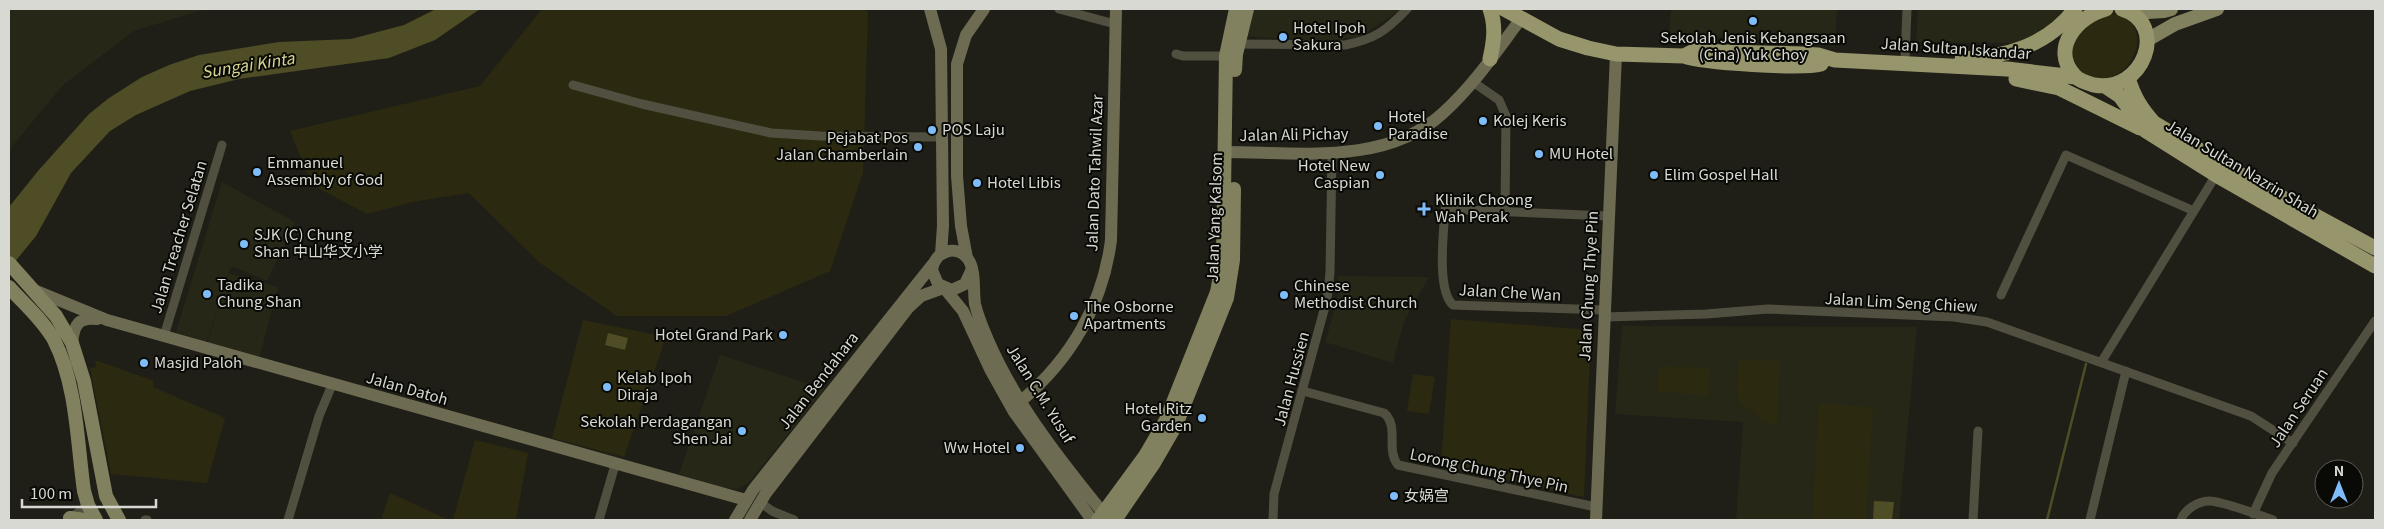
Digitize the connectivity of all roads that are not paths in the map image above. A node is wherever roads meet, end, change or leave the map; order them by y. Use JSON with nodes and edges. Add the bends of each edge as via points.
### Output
{"nodes":[{"id":1,"x":930,"y":9,"type":"edge"},
{"id":2,"x":984,"y":9,"type":"edge"},
{"id":3,"x":1059,"y":9,"type":"edge"},
{"id":4,"x":1116,"y":9,"type":"edge"},
{"id":5,"x":1236,"y":9,"type":"edge"},
{"id":6,"x":1247,"y":9,"type":"edge"},
{"id":7,"x":1407,"y":9,"type":"edge"},
{"id":8,"x":1490,"y":9,"type":"edge"},
{"id":9,"x":1907,"y":9,"type":"edge"},
{"id":10,"x":2074,"y":9,"type":"edge"},
{"id":11,"x":2106,"y":9,"type":"edge"},
{"id":12,"x":2171,"y":9,"type":"edge"},
{"id":13,"x":2217,"y":9,"type":"edge"},
{"id":14,"x":2126,"y":11,"type":"edge"},
{"id":15,"x":1515,"y":13,"type":"edge"},
{"id":16,"x":1116,"y":24,"type":"junction"},
{"id":17,"x":2147,"y":40,"type":"junction"},
{"id":18,"x":1231,"y":48,"type":"junction"},
{"id":19,"x":1176,"y":54,"type":"dead end"},
{"id":20,"x":1616,"y":54,"type":"junction"},
{"id":21,"x":1905,"y":58,"type":"junction"},
{"id":22,"x":1490,"y":59,"type":"junction"},
{"id":23,"x":1881,"y":62,"type":"junction"},
{"id":24,"x":2075,"y":76,"type":"junction"},
{"id":25,"x":2128,"y":78,"type":"junction"},
{"id":26,"x":1473,"y":82,"type":"junction"},
{"id":27,"x":573,"y":85,"type":"dead end"},
{"id":28,"x":2104,"y":86,"type":"junction"},
{"id":29,"x":2146,"y":131,"type":"junction"},
{"id":30,"x":942,"y":137,"type":"junction"},
{"id":31,"x":222,"y":145,"type":"dead end"},
{"id":32,"x":1229,"y":152,"type":"junction"},
{"id":33,"x":1332,"y":153,"type":"junction"},
{"id":34,"x":2216,"y":175,"type":"junction"},
{"id":35,"x":1505,"y":211,"type":"junction"},
{"id":36,"x":2194,"y":211,"type":"junction"},
{"id":37,"x":1608,"y":216,"type":"junction"},
{"id":38,"x":2375,"y":248,"type":"edge"},
{"id":39,"x":941,"y":254,"type":"junction"},
{"id":40,"x":967,"y":258,"type":"junction"},
{"id":41,"x":9,"y":263,"type":"edge"},
{"id":42,"x":933,"y":264,"type":"junction"},
{"id":43,"x":2375,"y":266,"type":"edge"},
{"id":44,"x":971,"y":271,"type":"junction"},
{"id":45,"x":9,"y":287,"type":"edge"},
{"id":46,"x":944,"y":288,"type":"junction"},
{"id":47,"x":34,"y":290,"type":"junction"},
{"id":48,"x":2001,"y":295,"type":"dead end"},
{"id":49,"x":1604,"y":314,"type":"junction"},
{"id":50,"x":107,"y":320,"type":"junction"},
{"id":51,"x":2375,"y":321,"type":"edge"},
{"id":52,"x":888,"y":327,"type":"junction"},
{"id":53,"x":164,"y":336,"type":"junction"},
{"id":54,"x":72,"y":342,"type":"junction"},
{"id":55,"x":2102,"y":361,"type":"junction"},
{"id":56,"x":2126,"y":371,"type":"junction"},
{"id":57,"x":332,"y":385,"type":"junction"},
{"id":58,"x":1303,"y":391,"type":"junction"},
{"id":59,"x":1021,"y":400,"type":"junction"},
{"id":60,"x":93,"y":427,"type":"junction"},
{"id":61,"x":1978,"y":431,"type":"dead end"},
{"id":62,"x":2293,"y":443,"type":"junction"},
{"id":63,"x":615,"y":465,"type":"junction"},
{"id":64,"x":757,"y":485,"type":"junction"},
{"id":65,"x":698,"y":488,"type":"junction"},
{"id":66,"x":716,"y":491,"type":"junction"},
{"id":67,"x":730,"y":501,"type":"junction"},
{"id":68,"x":749,"y":503,"type":"junction"},
{"id":69,"x":88,"y":505,"type":"junction"},
{"id":70,"x":1596,"y":507,"type":"junction"},
{"id":71,"x":2253,"y":514,"type":"junction"},
{"id":72,"x":1104,"y":519,"type":"edge"},
{"id":73,"x":74,"y":520,"type":"edge"},
{"id":74,"x":96,"y":520,"type":"edge"},
{"id":75,"x":107,"y":520,"type":"edge"},
{"id":76,"x":119,"y":520,"type":"edge"},
{"id":77,"x":288,"y":520,"type":"edge"},
{"id":78,"x":599,"y":520,"type":"edge"},
{"id":79,"x":729,"y":520,"type":"edge"},
{"id":80,"x":735,"y":520,"type":"edge"},
{"id":81,"x":743,"y":520,"type":"edge"},
{"id":82,"x":750,"y":520,"type":"edge"},
{"id":83,"x":794,"y":520,"type":"edge"},
{"id":84,"x":1273,"y":520,"type":"edge"},
{"id":85,"x":1596,"y":520,"type":"edge"},
{"id":86,"x":1973,"y":520,"type":"edge"},
{"id":87,"x":2090,"y":520,"type":"edge"},
{"id":88,"x":2181,"y":520,"type":"edge"},
{"id":89,"x":2273,"y":520,"type":"edge"}],
"edges":[{"from":1,"to":30,"type":"street","via":[[941,49]]},
{"from":2,"to":40,"type":"street","via":[[966,35],[957,64],[958,176]]},
{"from":3,"to":16,"type":"street"},
{"from":4,"to":16,"type":"street","name":"Jalan Dato Tahwil Azar"},
{"from":5,"to":18,"type":"main road","name":"Jalan Yang Kalsom"},
{"from":6,"to":18,"type":"main road","name":"Jalan Yang Kalsom"},
{"from":7,"to":18,"type":"street","via":[[1369,40],[1345,45]]},
{"from":8,"to":22,"type":"highway","via":[[1495,22],[1495,40]]},
{"from":9,"to":21,"type":"street"},
{"from":10,"to":21,"type":"highway","via":[[2044,38],[2008,54],[1958,59]]},
{"from":11,"to":24,"type":"highway","via":[[2078,24],[2068,39],[2066,58]]},
{"from":12,"to":14,"type":"main road"},
{"from":13,"to":17,"type":"main road","via":[[2175,24]]},
{"from":14,"to":17,"type":"highway","via":[[2141,21]]},
{"from":15,"to":20,"type":"highway","name":"Jalan Sultan Iskandar","via":[[1559,39]]},
{"from":15,"to":22,"type":"street","name":"Jalan Ali Pichay"},
{"from":16,"to":59,"type":"street","name":"Jalan Dato Tahwil Azar","via":[[1111,240],[1105,274],[1091,311],[1068,352]]},
{"from":17,"to":25,"type":"highway","via":[[2143,60]]},
{"from":18,"to":19,"type":"street","via":[[1183,56]]},
{"from":18,"to":32,"type":"main road","name":"Jalan Yang Kalsom","via":[[1235,66]]},
{"from":20,"to":23,"type":"highway","name":"Jalan Sultan Iskandar","via":[[1684,56],[1694,51],[1718,51],[1818,55],[1835,60]]},
{"from":20,"to":37,"type":"street","name":"Jalan Chung Thye Pin"},
{"from":21,"to":23,"type":"highway"},
{"from":22,"to":26,"type":"street","name":"Jalan Ali Pichay"},
{"from":23,"to":24,"type":"highway","name":"Jalan Sultan Iskandar"},
{"from":23,"to":29,"type":"highway","via":[[1907,69],[1979,73],[2035,82],[2080,97]]},
{"from":24,"to":28,"type":"highway","name":"Jalan Sultan Iskandar"},
{"from":25,"to":28,"type":"highway"},
{"from":25,"to":38,"type":"highway","name":"Jalan Sultan Nazrin Shah","via":[[2133,96],[2154,123],[2246,178]]},
{"from":26,"to":33,"type":"street","name":"Jalan Ali Pichay","via":[[1442,115],[1406,138],[1356,151]]},
{"from":26,"to":35,"type":"street","via":[[1499,100],[1506,116]]},
{"from":27,"to":30,"type":"street","via":[[771,134]]},
{"from":28,"to":29,"type":"highway","name":"Jalan Sultan Nazrin Shah","via":[[2120,96]]},
{"from":29,"to":34,"type":"highway","name":"Jalan Sultan Nazrin Shah"},
{"from":30,"to":39,"type":"street"},
{"from":31,"to":53,"type":"street","name":"Jalan Treacher Selatan"},
{"from":32,"to":33,"type":"street","name":"Jalan Ali Pichay"},
{"from":32,"to":72,"type":"main road","name":"Jalan Yang Kalsom","via":[[1232,274],[1227,298],[1208,331],[1173,430]]},
{"from":33,"to":58,"type":"street","name":"Jalan Hussien","via":[[1327,299]]},
{"from":34,"to":36,"type":"street"},
{"from":34,"to":43,"type":"highway","name":"Jalan Sultan Nazrin Shah"},
{"from":35,"to":37,"type":"street"},
{"from":35,"to":49,"type":"street","name":"Jalan Che Wan","via":[[1445,209],[1443,274],[1446,295],[1453,305]]},
{"from":36,"to":48,"type":"street","via":[[2066,156]]},
{"from":36,"to":55,"type":"street"},
{"from":37,"to":49,"type":"street","name":"Jalan Chung Thye Pin"},
{"from":39,"to":40,"type":"street","via":[[958,252]]},
{"from":39,"to":42,"type":"street"},
{"from":40,"to":44,"type":"street"},
{"from":41,"to":47,"type":"main road"},
{"from":42,"to":46,"type":"street","via":[[933,275]]},
{"from":42,"to":52,"type":"street","name":"Jalan Bendahara"},
{"from":44,"to":46,"type":"street","via":[[965,284],[959,288]]},
{"from":44,"to":59,"type":"street","name":"Jalan C.M. Yusuf","via":[[980,323]]},
{"from":45,"to":69,"type":"main road","via":[[46,328],[63,363]]},
{"from":46,"to":52,"type":"street","name":"Jalan Bendahara","via":[[928,292]]},
{"from":46,"to":72,"type":"street","name":"Jalan C.M. Yusuf","via":[[963,311],[1014,412]]},
{"from":47,"to":50,"type":"street"},
{"from":47,"to":54,"type":"main road"},
{"from":49,"to":55,"type":"street","name":"Jalan Lim Seng Chiew","via":[[1768,309],[1954,317],[1987,322]]},
{"from":49,"to":70,"type":"street","name":"Jalan Chung Thye Pin"},
{"from":50,"to":53,"type":"street","name":"Jalan Datoh"},
{"from":50,"to":54,"type":"street","via":[[90,318],[79,321]]},
{"from":51,"to":62,"type":"street","name":"Jalan Seruan"},
{"from":52,"to":64,"type":"street","name":"Jalan Bendahara"},
{"from":52,"to":68,"type":"street","name":"Jalan Bendahara","via":[[786,468]]},
{"from":53,"to":57,"type":"street","name":"Jalan Datoh"},
{"from":54,"to":60,"type":"main road"},
{"from":55,"to":56,"type":"street","name":"Jalan Lim Seng Chiew"},
{"from":56,"to":62,"type":"street","name":"Jalan Lim Seng Chiew","via":[[2251,416]]},
{"from":56,"to":87,"type":"street"},
{"from":57,"to":63,"type":"street","name":"Jalan Datoh"},
{"from":57,"to":77,"type":"street","via":[[319,416]]},
{"from":58,"to":70,"type":"street","name":"Lorong Chung Thye Pin","via":[[1384,413],[1393,426],[1391,449],[1398,465]]},
{"from":58,"to":84,"type":"street","name":"Jalan Hussien","via":[[1274,494]]},
{"from":59,"to":72,"type":"street","name":"Jalan C.M. Yusuf"},
{"from":60,"to":69,"type":"main road","via":[[96,490],[94,500]]},
{"from":60,"to":76,"type":"main road","via":[[106,496]]},
{"from":61,"to":86,"type":"street"},
{"from":62,"to":71,"type":"street","name":"Jalan Seruan","via":[[2272,473]]},
{"from":63,"to":65,"type":"street","name":"Jalan Datoh"},
{"from":63,"to":78,"type":"street"},
{"from":64,"to":66,"type":"street"},
{"from":64,"to":68,"type":"street","name":"Jalan Bendahara"},
{"from":65,"to":66,"type":"street","name":"Jalan Datoh"},
{"from":65,"to":67,"type":"street","name":"Jalan Datoh"},
{"from":66,"to":68,"type":"street","name":"Jalan Datoh"},
{"from":67,"to":68,"type":"street","name":"Jalan Datoh"},
{"from":67,"to":79,"type":"street"},
{"from":68,"to":80,"type":"street","name":"Jalan Bendahara"},
{"from":68,"to":81,"type":"street"},
{"from":68,"to":82,"type":"street","name":"Jalan Bendahara"},
{"from":68,"to":83,"type":"street","name":"Jalan Datoh"},
{"from":69,"to":73,"type":"street"},
{"from":69,"to":74,"type":"main road"},
{"from":69,"to":75,"type":"main road"},
{"from":70,"to":85,"type":"street","name":"Jalan Chung Thye Pin"},
{"from":71,"to":88,"type":"street","via":[[2208,501],[2193,506]]},
{"from":71,"to":89,"type":"street"}]}
